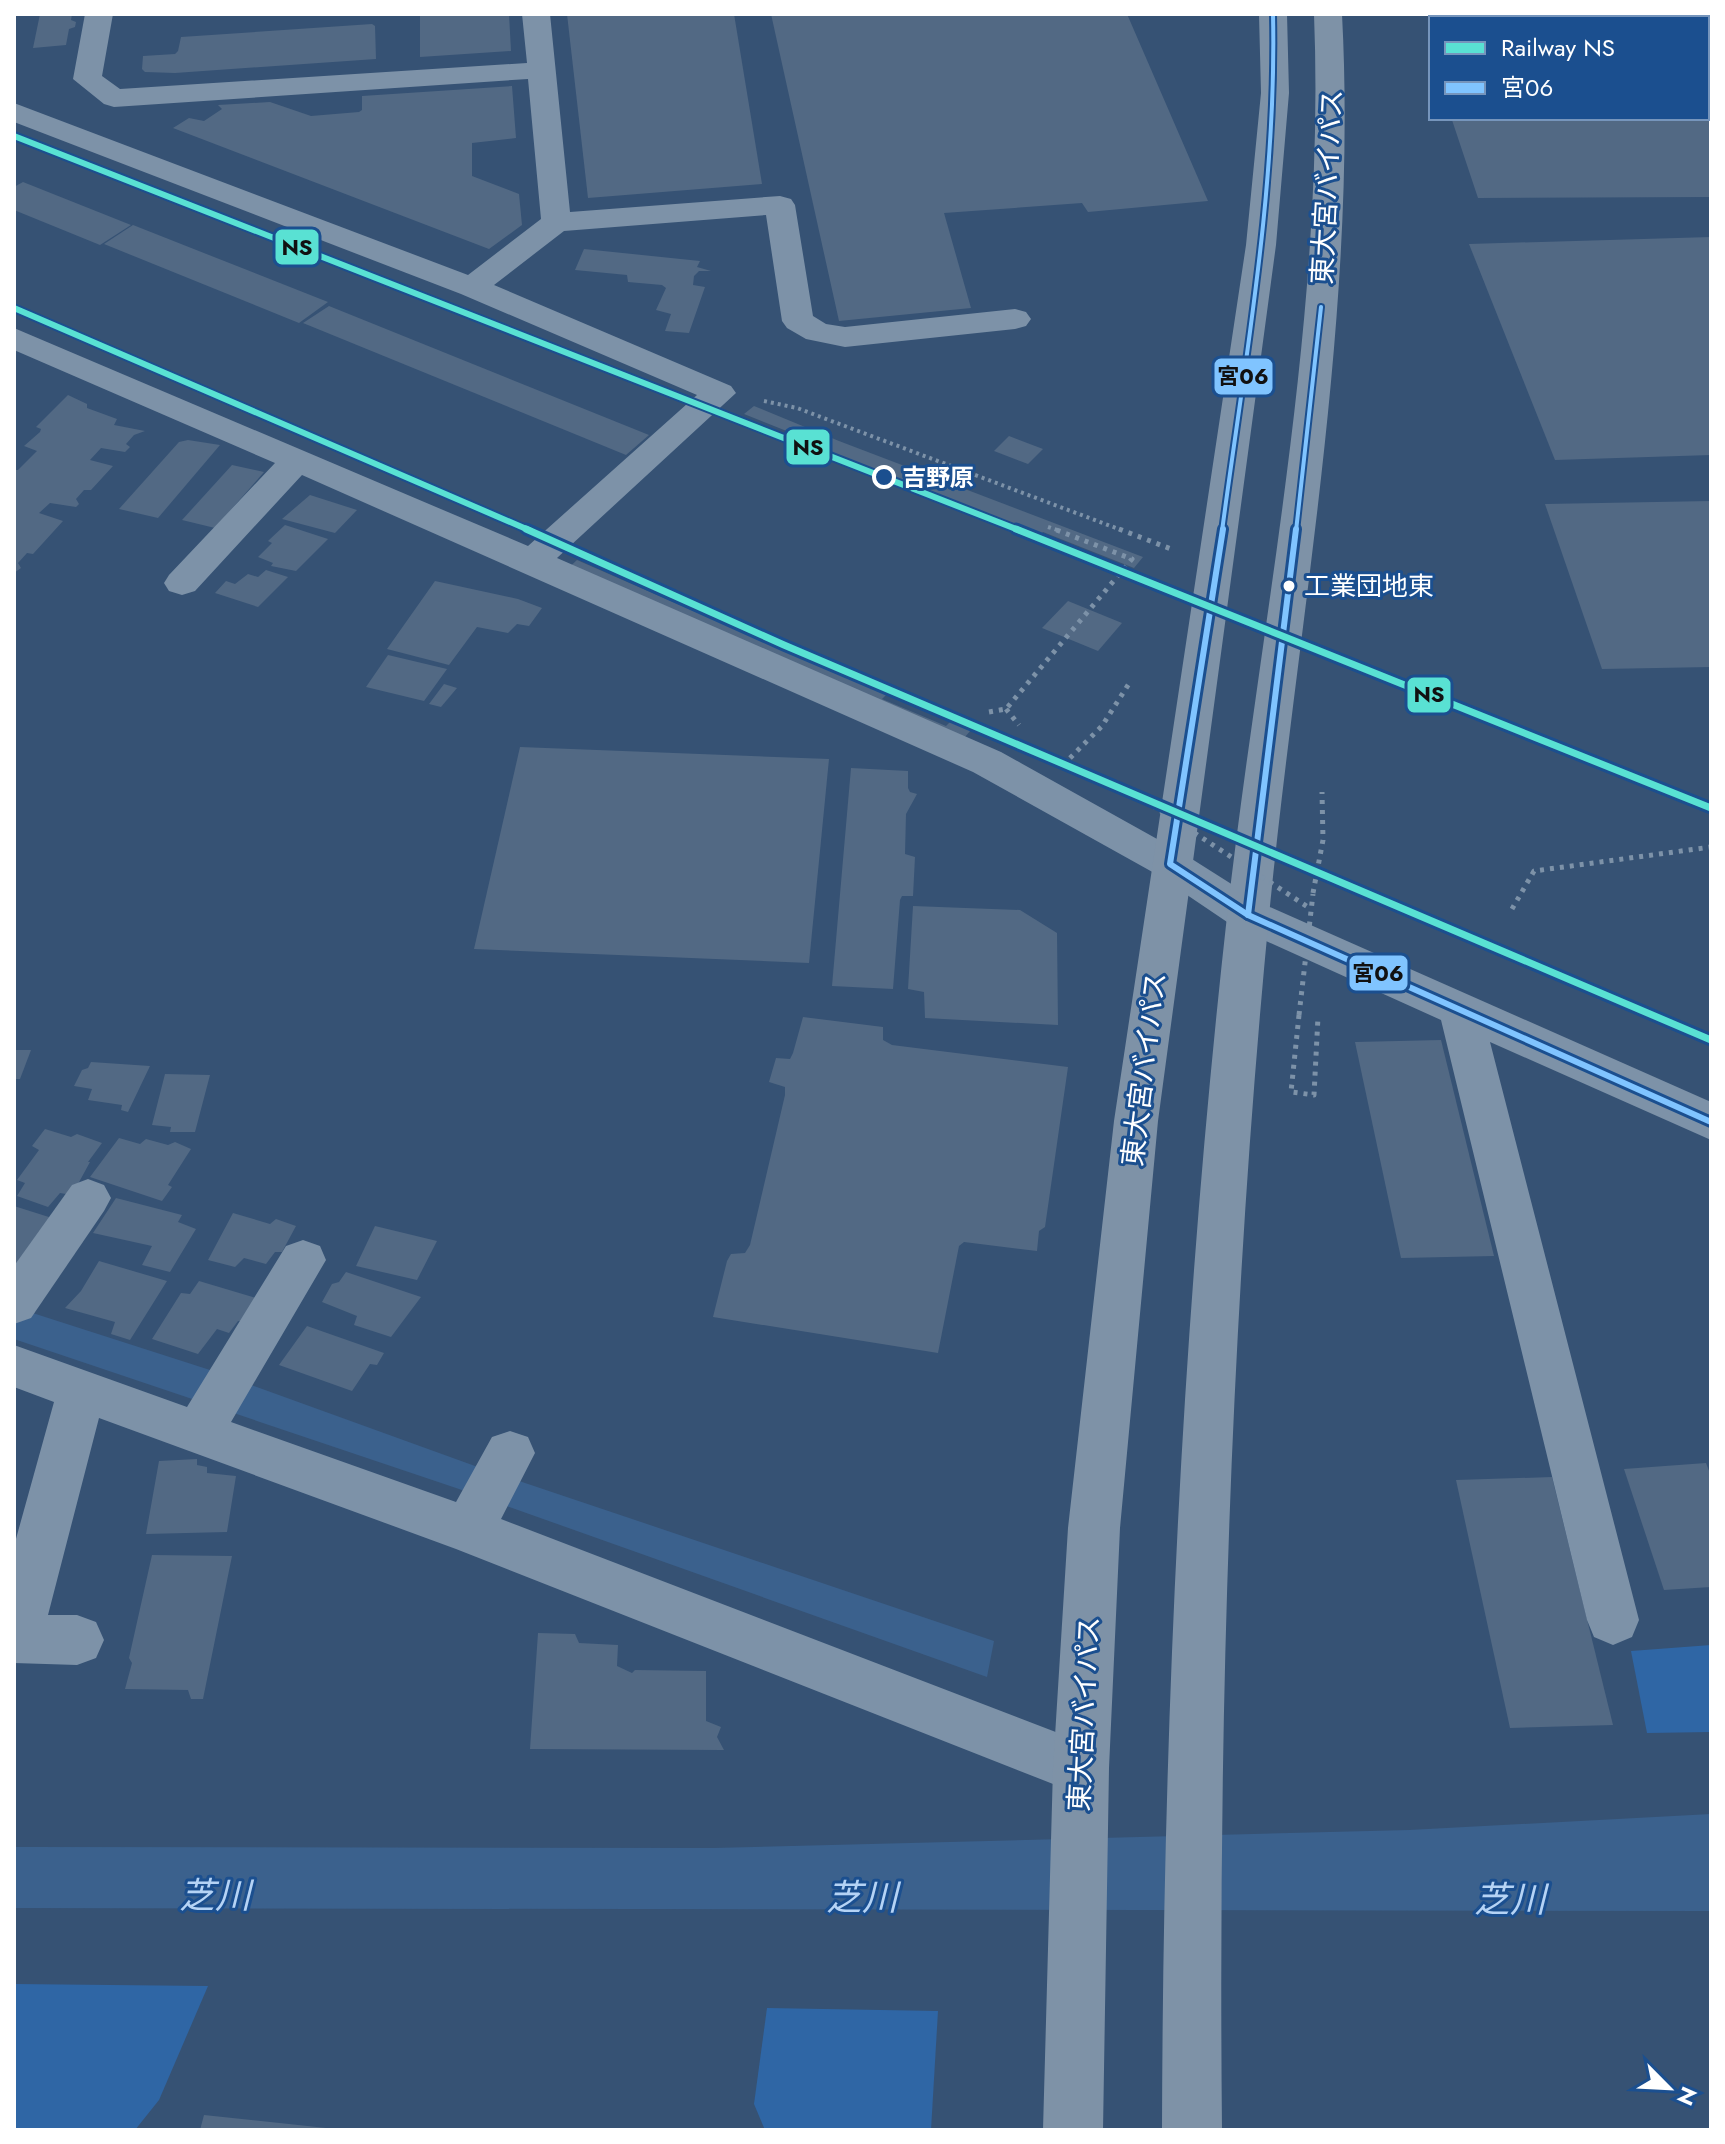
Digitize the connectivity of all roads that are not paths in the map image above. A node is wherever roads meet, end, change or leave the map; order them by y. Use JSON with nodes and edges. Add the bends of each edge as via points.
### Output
{"nodes":[{"id":1,"x":99,"y":14,"type":"edge"},
{"id":2,"x":536,"y":14,"type":"edge"},
{"id":3,"x":1273,"y":14,"type":"edge"},
{"id":4,"x":1328,"y":14,"type":"edge"},
{"id":5,"x":541,"y":70,"type":"junction"},
{"id":6,"x":14,"y":112,"type":"edge"},
{"id":7,"x":556,"y":222,"type":"junction"},
{"id":8,"x":472,"y":287,"type":"junction"},
{"id":9,"x":1015,"y":319,"type":"dead end"},
{"id":10,"x":14,"y":338,"type":"edge"},
{"id":11,"x":296,"y":461,"type":"junction"},
{"id":12,"x":532,"y":561,"type":"junction"},
{"id":13,"x":182,"y":583,"type":"dead end"},
{"id":14,"x":1170,"y":864,"type":"junction"},
{"id":15,"x":1248,"y":915,"type":"junction"},
{"id":16,"x":1460,"y":1009,"type":"junction"},
{"id":17,"x":1711,"y":1122,"type":"edge"},
{"id":18,"x":88,"y":1198,"type":"dead end"},
{"id":19,"x":303,"y":1260,"type":"dead end"},
{"id":20,"x":18,"y":1298,"type":"edge"},
{"id":21,"x":14,"y":1366,"type":"edge"},
{"id":22,"x":82,"y":1388,"type":"junction"},
{"id":23,"x":200,"y":1429,"type":"junction"},
{"id":24,"x":510,"y":1453,"type":"dead end"},
{"id":25,"x":470,"y":1526,"type":"junction"},
{"id":26,"x":1613,"y":1620,"type":"dead end"},
{"id":27,"x":77,"y":1640,"type":"dead end"},
{"id":28,"x":1081,"y":1768,"type":"junction"},
{"id":29,"x":1073,"y":2130,"type":"edge"},
{"id":30,"x":1192,"y":2130,"type":"edge"}],
"edges":[{"from":1,"to":5,"type":"street","via":[[87,79],[114,98]]},
{"from":2,"to":5,"type":"street"},
{"from":3,"to":14,"type":"highway","name":"東大宮バイパス","via":[[1275,93],[1261,245]]},
{"from":4,"to":15,"type":"highway","name":"東大宮バイパス","via":[[1333,97],[1326,251]]},
{"from":5,"to":7,"type":"street"},
{"from":6,"to":8,"type":"street"},
{"from":7,"to":8,"type":"street"},
{"from":7,"to":9,"type":"street","via":[[780,205],[798,321],[817,332],[845,337]]},
{"from":8,"to":12,"type":"street","via":[[719,393]]},
{"from":10,"to":11,"type":"street"},
{"from":11,"to":12,"type":"street"},
{"from":11,"to":13,"type":"street"},
{"from":12,"to":14,"type":"street","via":[[987,762]]},
{"from":14,"to":15,"type":"street"},
{"from":14,"to":28,"type":"highway","name":"東大宮バイパス","via":[[1136,1121],[1094,1528]]},
{"from":15,"to":16,"type":"street"},
{"from":15,"to":30,"type":"highway","name":"東大宮バイパス","via":[[1201,1531],[1193,1760]]},
{"from":16,"to":17,"type":"street"},
{"from":16,"to":26,"type":"street"},
{"from":18,"to":20,"type":"street"},
{"from":19,"to":23,"type":"street"},
{"from":21,"to":22,"type":"street"},
{"from":22,"to":23,"type":"street"},
{"from":22,"to":27,"type":"street","via":[[15,1639]]},
{"from":23,"to":25,"type":"street"},
{"from":24,"to":25,"type":"street"},
{"from":25,"to":28,"type":"street"},
{"from":28,"to":29,"type":"highway","name":"東大宮バイパス"}]}
